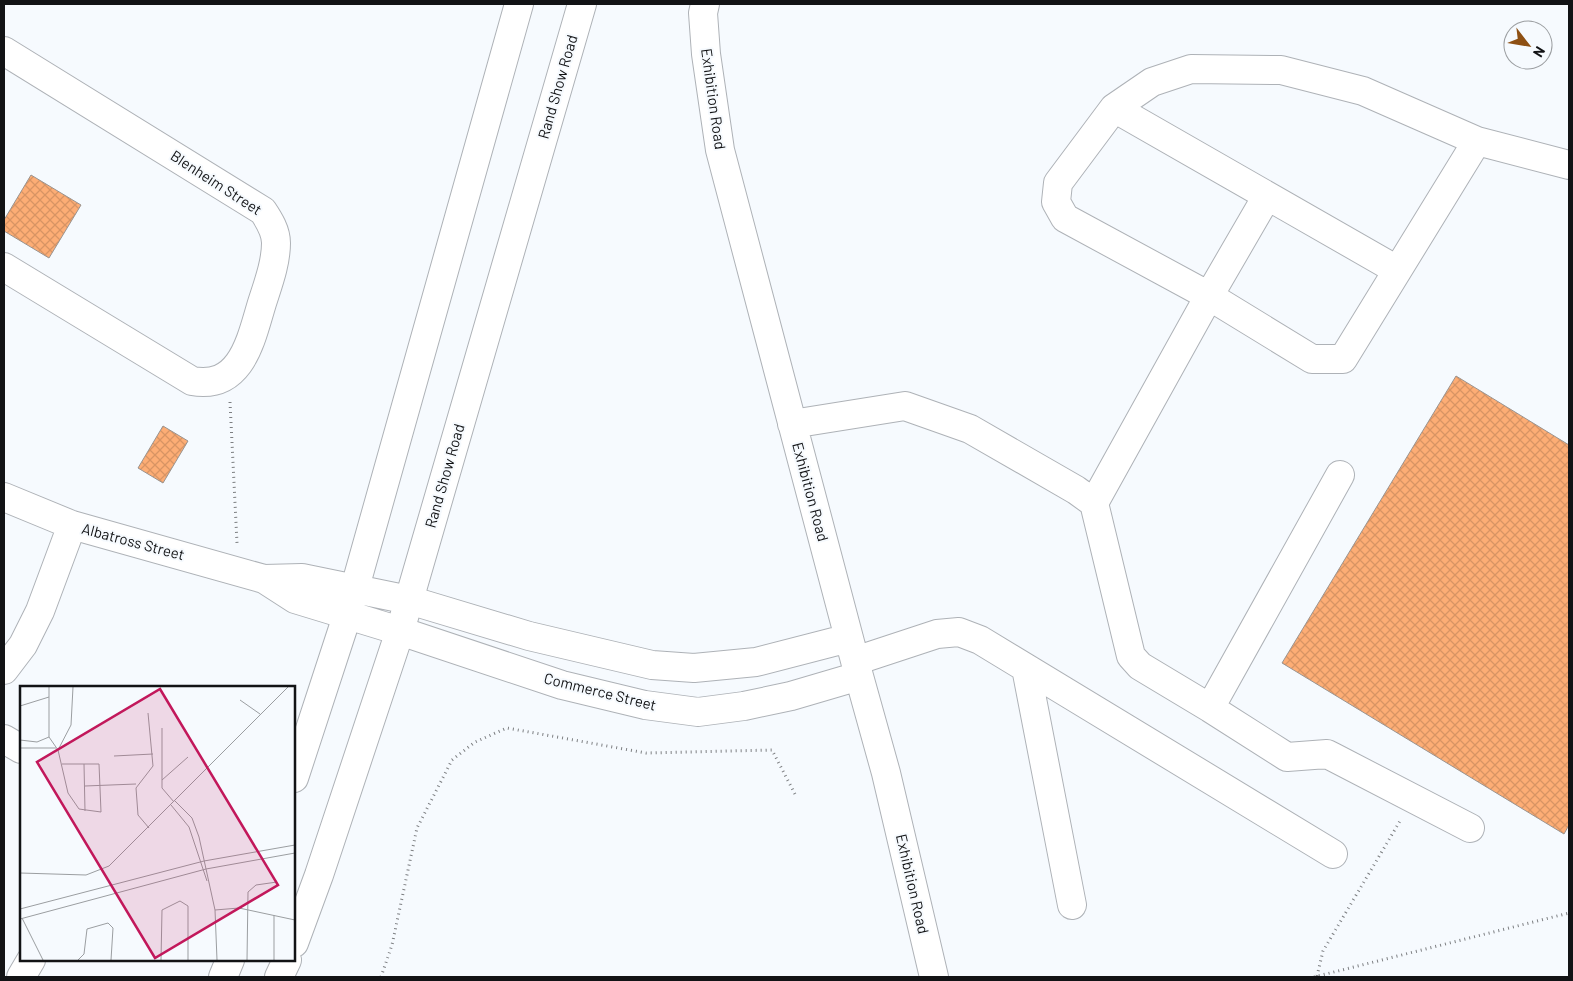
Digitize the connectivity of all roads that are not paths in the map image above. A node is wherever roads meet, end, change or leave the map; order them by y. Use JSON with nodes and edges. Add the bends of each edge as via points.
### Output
{"nodes":[{"id":1,"x":519,"y":4,"type":"edge"},
{"id":2,"x":582,"y":4,"type":"edge"},
{"id":3,"x":705,"y":4,"type":"edge"},
{"id":4,"x":4,"y":51,"type":"edge"},
{"id":5,"x":1114,"y":108,"type":"junction"},
{"id":6,"x":1477,"y":141,"type":"junction"},
{"id":7,"x":1569,"y":165,"type":"edge"},
{"id":8,"x":1267,"y":196,"type":"junction"},
{"id":9,"x":4,"y":267,"type":"edge"},
{"id":10,"x":1397,"y":270,"type":"junction"},
{"id":11,"x":1209,"y":296,"type":"junction"},
{"id":12,"x":792,"y":424,"type":"junction"},
{"id":13,"x":1340,"y":475,"type":"dead end"},
{"id":14,"x":4,"y":497,"type":"edge"},
{"id":15,"x":1094,"y":504,"type":"junction"},
{"id":16,"x":72,"y":525,"type":"junction"},
{"id":17,"x":264,"y":579,"type":"junction"},
{"id":18,"x":354,"y":588,"type":"junction"},
{"id":19,"x":410,"y":600,"type":"junction"},
{"id":20,"x":347,"y":616,"type":"junction"},
{"id":21,"x":400,"y":631,"type":"junction"},
{"id":22,"x":854,"y":658,"type":"junction"},
{"id":23,"x":1026,"y":668,"type":"junction"},
{"id":24,"x":4,"y":670,"type":"edge"},
{"id":25,"x":1210,"y":708,"type":"junction"},
{"id":26,"x":4,"y":738,"type":"edge"},
{"id":27,"x":20,"y":748,"type":"edge"},
{"id":28,"x":295,"y":775,"type":"edge"},
{"id":29,"x":1470,"y":828,"type":"dead end"},
{"id":30,"x":1333,"y":854,"type":"dead end"},
{"id":31,"x":1072,"y":904,"type":"dead end"},
{"id":32,"x":295,"y":940,"type":"edge"},
{"id":33,"x":30,"y":961,"type":"edge"},
{"id":34,"x":230,"y":961,"type":"edge"},
{"id":35,"x":287,"y":961,"type":"edge"},
{"id":36,"x":21,"y":977,"type":"edge"},
{"id":37,"x":223,"y":977,"type":"edge"},
{"id":38,"x":279,"y":977,"type":"edge"},
{"id":39,"x":934,"y":977,"type":"edge"}],
"edges":[{"from":1,"to":18,"type":"street"},
{"from":2,"to":19,"type":"street","name":"Rand Show Road"},
{"from":3,"to":12,"type":"street","name":"Exhibition Road","via":[[706,54],[720,150]]},
{"from":4,"to":9,"type":"street","name":"Blenheim Street","via":[[263,211],[276,242],[270,278],[248,348],[241,361],[228,372],[214,381],[203,383],[192,381]]},
{"from":5,"to":6,"type":"street","via":[[1152,82],[1191,69],[1281,70],[1362,91]]},
{"from":5,"to":8,"type":"street"},
{"from":5,"to":11,"type":"street","via":[[1058,183],[1056,202],[1065,218]]},
{"from":6,"to":7,"type":"street"},
{"from":6,"to":10,"type":"street"},
{"from":8,"to":10,"type":"street"},
{"from":8,"to":11,"type":"street"},
{"from":10,"to":11,"type":"street","via":[[1343,359],[1312,360]]},
{"from":11,"to":15,"type":"street"},
{"from":12,"to":15,"type":"street","via":[[905,406],[970,429],[1076,490]]},
{"from":12,"to":22,"type":"street","name":"Exhibition Road"},
{"from":13,"to":25,"type":"street"},
{"from":14,"to":16,"type":"street","name":"Albatross Street"},
{"from":15,"to":25,"type":"street","via":[[1131,656],[1140,666]]},
{"from":16,"to":17,"type":"street","name":"Albatross Street"},
{"from":16,"to":24,"type":"street","via":[[40,611],[23,645]]},
{"from":17,"to":18,"type":"street","name":"Albatross Street","via":[[302,578]]},
{"from":17,"to":20,"type":"street","name":"Albatross Street","via":[[296,599]]},
{"from":18,"to":19,"type":"street"},
{"from":18,"to":20,"type":"street"},
{"from":19,"to":21,"type":"street","name":"Rand Show Road"},
{"from":19,"to":22,"type":"street","via":[[530,636],[652,665],[694,668]]},
{"from":20,"to":21,"type":"street","name":"Commerce Street"},
{"from":20,"to":28,"type":"street"},
{"from":21,"to":22,"type":"street","name":"Commerce Street","via":[[562,685],[645,705],[698,712],[791,696]]},
{"from":21,"to":32,"type":"street","name":"Rand Show Road"},
{"from":22,"to":23,"type":"street","via":[[937,634],[959,632],[980,640]]},
{"from":22,"to":39,"type":"street","name":"Exhibition Road","via":[[886,773]]},
{"from":23,"to":30,"type":"street"},
{"from":23,"to":31,"type":"street"},
{"from":25,"to":29,"type":"street","via":[[1287,757],[1327,754]]},
{"from":26,"to":27,"type":"street"},
{"from":33,"to":36,"type":"street"},
{"from":34,"to":37,"type":"street"},
{"from":35,"to":38,"type":"street"}]}
